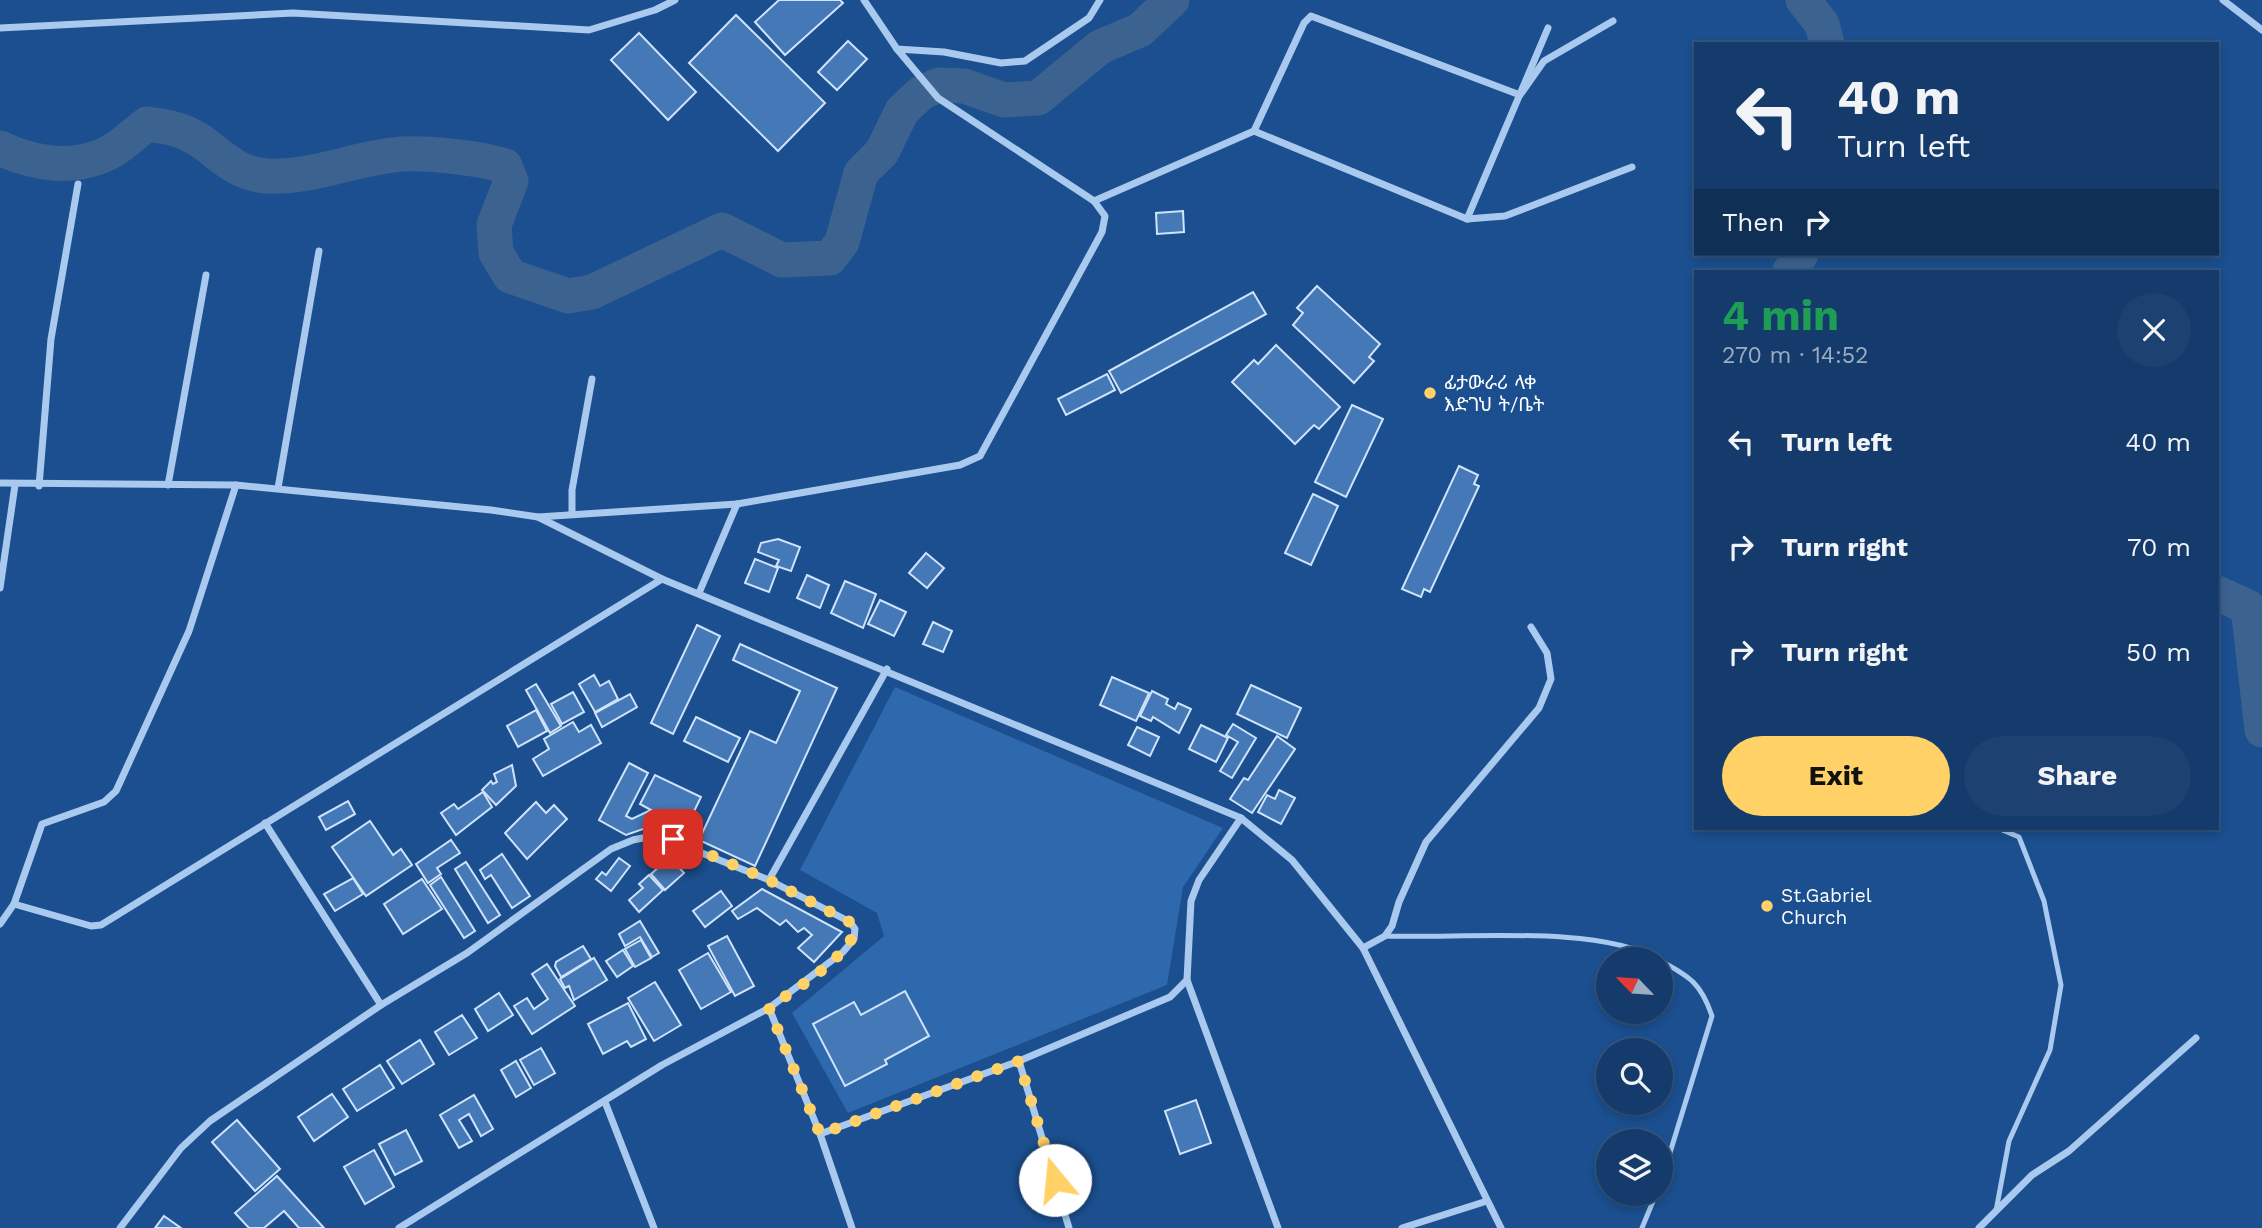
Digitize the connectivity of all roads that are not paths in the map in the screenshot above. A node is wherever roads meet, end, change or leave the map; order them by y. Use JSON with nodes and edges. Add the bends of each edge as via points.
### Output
{"nodes":[{"id":1,"x":675,"y":0,"type":"edge"},
{"id":2,"x":864,"y":0,"type":"edge"},
{"id":3,"x":1100,"y":0,"type":"edge"},
{"id":4,"x":2223,"y":0,"type":"edge"},
{"id":5,"x":1613,"y":21,"type":"dead end"},
{"id":6,"x":0,"y":28,"type":"edge"},
{"id":7,"x":1548,"y":28,"type":"dead end"},
{"id":8,"x":2262,"y":30,"type":"edge"},
{"id":9,"x":897,"y":50,"type":"junction"},
{"id":10,"x":1520,"y":95,"type":"junction"},
{"id":11,"x":1254,"y":131,"type":"junction"},
{"id":12,"x":1632,"y":167,"type":"dead end"},
{"id":13,"x":78,"y":184,"type":"dead end"},
{"id":14,"x":1094,"y":201,"type":"junction"},
{"id":15,"x":1467,"y":219,"type":"junction"},
{"id":16,"x":319,"y":251,"type":"dead end"},
{"id":17,"x":206,"y":275,"type":"dead end"},
{"id":18,"x":592,"y":379,"type":"dead end"},
{"id":19,"x":0,"y":483,"type":"edge"},
{"id":20,"x":15,"y":485,"type":"junction"},
{"id":21,"x":169,"y":485,"type":"junction"},
{"id":22,"x":236,"y":485,"type":"junction"},
{"id":23,"x":39,"y":486,"type":"junction"},
{"id":24,"x":278,"y":488,"type":"junction"},
{"id":25,"x":737,"y":504,"type":"junction"},
{"id":26,"x":572,"y":514,"type":"junction"},
{"id":27,"x":538,"y":517,"type":"junction"},
{"id":28,"x":662,"y":579,"type":"junction"},
{"id":29,"x":0,"y":588,"type":"edge"},
{"id":30,"x":699,"y":593,"type":"junction"},
{"id":31,"x":1531,"y":627,"type":"dead end"},
{"id":32,"x":887,"y":669,"type":"junction"},
{"id":33,"x":1241,"y":818,"type":"junction"},
{"id":34,"x":265,"y":823,"type":"junction"},
{"id":35,"x":2005,"y":830,"type":"edge"},
{"id":36,"x":769,"y":880,"type":"junction"},
{"id":37,"x":14,"y":904,"type":"junction"},
{"id":38,"x":0,"y":924,"type":"edge"},
{"id":39,"x":1385,"y":936,"type":"junction"},
{"id":40,"x":1621,"y":947,"type":"edge"},
{"id":41,"x":1363,"y":948,"type":"junction"},
{"id":42,"x":1673,"y":968,"type":"edge"},
{"id":43,"x":1187,"y":981,"type":"junction"},
{"id":44,"x":382,"y":1005,"type":"junction"},
{"id":45,"x":769,"y":1008,"type":"junction"},
{"id":46,"x":2196,"y":1038,"type":"dead end"},
{"id":47,"x":1019,"y":1061,"type":"junction"},
{"id":48,"x":605,"y":1102,"type":"junction"},
{"id":49,"x":820,"y":1134,"type":"junction"},
{"id":50,"x":1673,"y":1143,"type":"edge"},
{"id":51,"x":1487,"y":1201,"type":"junction"},
{"id":52,"x":1651,"y":1206,"type":"edge"},
{"id":53,"x":1996,"y":1211,"type":"junction"},
{"id":54,"x":120,"y":1228,"type":"edge"},
{"id":55,"x":399,"y":1228,"type":"edge"},
{"id":56,"x":654,"y":1228,"type":"edge"},
{"id":57,"x":852,"y":1228,"type":"edge"},
{"id":58,"x":1069,"y":1228,"type":"edge"},
{"id":59,"x":1278,"y":1228,"type":"edge"},
{"id":60,"x":1402,"y":1228,"type":"edge"},
{"id":61,"x":1501,"y":1228,"type":"edge"},
{"id":62,"x":1642,"y":1228,"type":"edge"},
{"id":63,"x":1979,"y":1228,"type":"edge"}],
"edges":[{"from":1,"to":6,"type":"street","via":[[589,30],[293,13]]},
{"from":2,"to":9,"type":"street"},
{"from":3,"to":9,"type":"street","via":[[1089,18],[1025,61],[1001,63],[944,52]]},
{"from":4,"to":8,"type":"street"},
{"from":5,"to":10,"type":"street","via":[[1544,61]]},
{"from":7,"to":10,"type":"street"},
{"from":9,"to":14,"type":"street","via":[[938,98]]},
{"from":10,"to":11,"type":"street","via":[[1311,16]]},
{"from":10,"to":15,"type":"street"},
{"from":11,"to":14,"type":"street"},
{"from":11,"to":15,"type":"street"},
{"from":12,"to":15,"type":"street","via":[[1515,213]]},
{"from":13,"to":23,"type":"street","via":[[51,339]]},
{"from":14,"to":25,"type":"street","via":[[1105,216],[1102,232],[980,456],[960,465]]},
{"from":16,"to":24,"type":"street"},
{"from":17,"to":21,"type":"street"},
{"from":18,"to":26,"type":"street","via":[[572,490]]},
{"from":19,"to":20,"type":"street"},
{"from":20,"to":23,"type":"street"},
{"from":20,"to":29,"type":"street"},
{"from":21,"to":22,"type":"street"},
{"from":21,"to":23,"type":"street"},
{"from":22,"to":24,"type":"street"},
{"from":22,"to":37,"type":"street","via":[[189,631],[116,791],[104,802],[42,824]]},
{"from":24,"to":27,"type":"street"},
{"from":25,"to":26,"type":"street"},
{"from":25,"to":30,"type":"street"},
{"from":26,"to":27,"type":"street"},
{"from":27,"to":28,"type":"street"},
{"from":28,"to":30,"type":"street"},
{"from":28,"to":34,"type":"street"},
{"from":30,"to":32,"type":"street"},
{"from":31,"to":39,"type":"street","via":[[1547,653],[1551,679],[1539,708],[1426,842]]},
{"from":32,"to":33,"type":"street","via":[[989,716]]},
{"from":32,"to":36,"type":"street"},
{"from":33,"to":41,"type":"street","via":[[1292,860]]},
{"from":33,"to":43,"type":"street","via":[[1199,880],[1191,901]]},
{"from":34,"to":37,"type":"street","via":[[101,925]]},
{"from":34,"to":44,"type":"street"},
{"from":35,"to":53,"type":"lane","via":[[2019,837],[2044,901],[2061,985],[2050,1049],[2010,1141]]},
{"from":36,"to":44,"type":"street","via":[[673,839],[657,835],[633,840],[611,849],[467,953]]},
{"from":36,"to":45,"type":"street","via":[[850,922],[855,929],[854,939],[843,953]]},
{"from":37,"to":38,"type":"street"},
{"from":39,"to":40,"type":"lane","via":[[1567,937]]},
{"from":39,"to":41,"type":"street"},
{"from":41,"to":51,"type":"street"},
{"from":42,"to":50,"type":"lane","via":[[1704,993],[1712,1016]]},
{"from":43,"to":47,"type":"street","via":[[1170,997],[1137,1014]]},
{"from":43,"to":59,"type":"street"},
{"from":44,"to":54,"type":"street","via":[[210,1121],[181,1148]]},
{"from":45,"to":48,"type":"street","via":[[662,1065]]},
{"from":45,"to":49,"type":"street"},
{"from":46,"to":53,"type":"street","via":[[2069,1151],[2032,1175]]},
{"from":47,"to":49,"type":"street"},
{"from":47,"to":58,"type":"street"},
{"from":48,"to":55,"type":"street"},
{"from":48,"to":56,"type":"street"},
{"from":49,"to":57,"type":"street"},
{"from":51,"to":60,"type":"street"},
{"from":51,"to":61,"type":"street"},
{"from":52,"to":62,"type":"lane"},
{"from":53,"to":63,"type":"street"}]}
